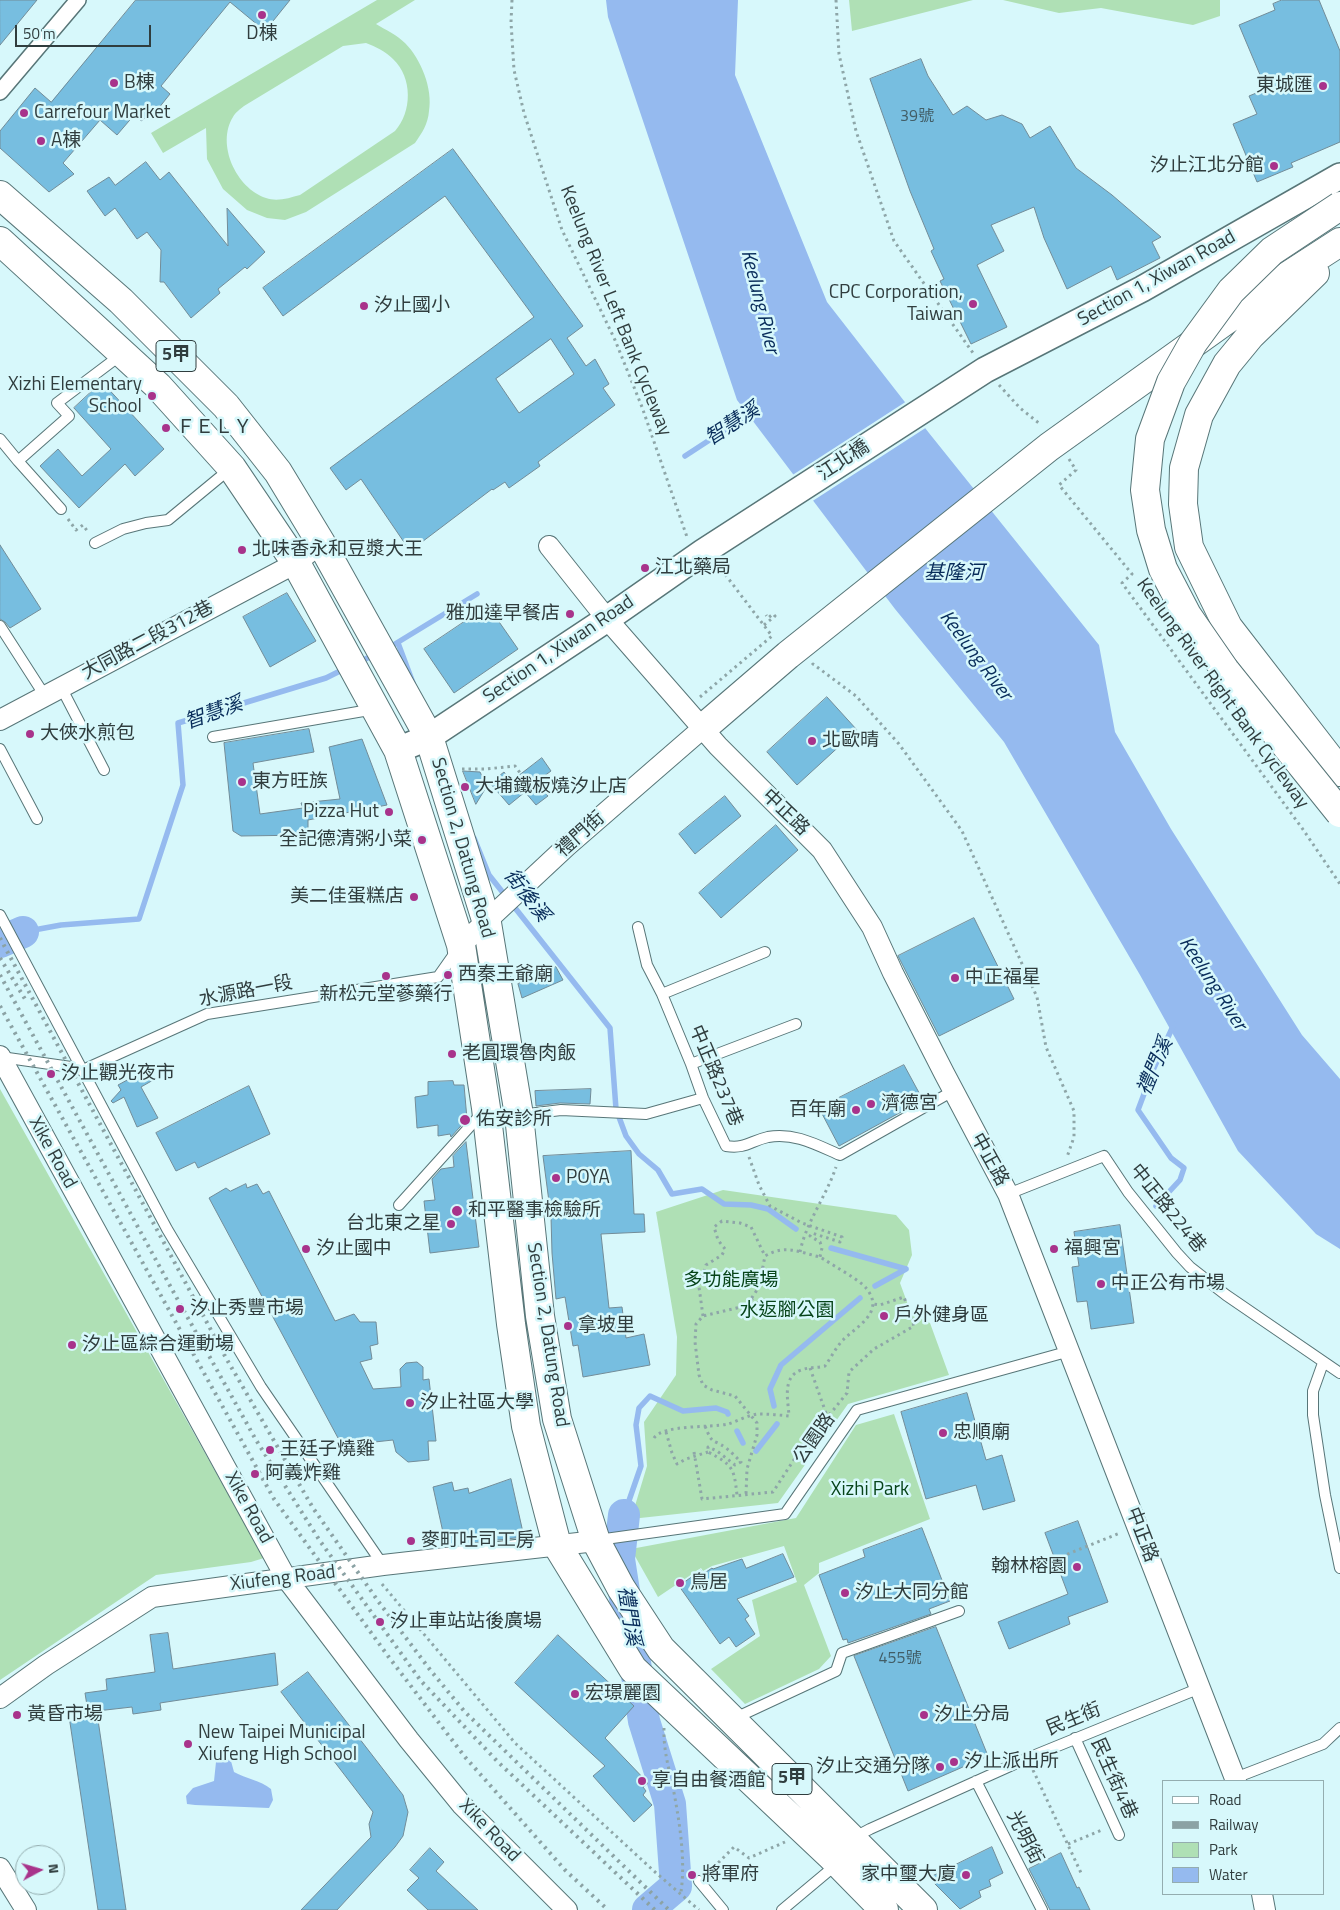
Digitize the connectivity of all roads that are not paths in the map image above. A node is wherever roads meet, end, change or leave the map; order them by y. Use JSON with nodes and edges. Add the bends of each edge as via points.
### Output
{"nodes":[{"id":1,"x":78,"y":0,"type":"edge"},
{"id":2,"x":0,"y":92,"type":"edge"},
{"id":3,"x":1340,"y":176,"type":"edge"},
{"id":4,"x":0,"y":195,"type":"edge"},
{"id":5,"x":1340,"y":206,"type":"edge"},
{"id":6,"x":0,"y":241,"type":"edge"},
{"id":7,"x":1340,"y":242,"type":"edge"},
{"id":8,"x":1340,"y":249,"type":"edge"},
{"id":9,"x":122,"y":354,"type":"junction"},
{"id":10,"x":979,"y":375,"type":"joint"},
{"id":11,"x":0,"y":439,"type":"edge"},
{"id":12,"x":18,"y":460,"type":"junction"},
{"id":13,"x":232,"y":468,"type":"junction"},
{"id":14,"x":61,"y":509,"type":"road end"},
{"id":15,"x":95,"y":543,"type":"road end"},
{"id":16,"x":322,"y":543,"type":"junction"},
{"id":17,"x":550,"y":546,"type":"dead end"},
{"id":18,"x":717,"y":554,"type":"joint"},
{"id":19,"x":296,"y":563,"type":"junction"},
{"id":20,"x":607,"y":619,"type":"junction"},
{"id":21,"x":0,"y":626,"type":"edge"},
{"id":22,"x":53,"y":692,"type":"junction"},
{"id":23,"x":376,"y":709,"type":"junction"},
{"id":24,"x":0,"y":720,"type":"edge"},
{"id":25,"x":703,"y":728,"type":"junction"},
{"id":26,"x":434,"y":734,"type":"junction"},
{"id":27,"x":212,"y":737,"type":"dead end"},
{"id":28,"x":0,"y":748,"type":"edge"},
{"id":29,"x":398,"y":750,"type":"junction"},
{"id":30,"x":104,"y":770,"type":"dead end"},
{"id":31,"x":1340,"y":772,"type":"edge"},
{"id":32,"x":1340,"y":812,"type":"edge"},
{"id":33,"x":37,"y":819,"type":"dead end"},
{"id":34,"x":502,"y":908,"type":"junction"},
{"id":35,"x":0,"y":915,"type":"edge"},
{"id":36,"x":638,"y":927,"type":"dead end"},
{"id":37,"x":461,"y":945,"type":"junction"},
{"id":38,"x":765,"y":952,"type":"dead end"},
{"id":39,"x":662,"y":994,"type":"junction"},
{"id":40,"x":796,"y":1024,"type":"dead end"},
{"id":41,"x":0,"y":1057,"type":"edge"},
{"id":42,"x":691,"y":1064,"type":"junction"},
{"id":43,"x":81,"y":1068,"type":"junction"},
{"id":44,"x":953,"y":1091,"type":"junction"},
{"id":45,"x":703,"y":1098,"type":"junction"},
{"id":46,"x":486,"y":1108,"type":"junction"},
{"id":47,"x":519,"y":1115,"type":"junction"},
{"id":48,"x":1008,"y":1194,"type":"junction"},
{"id":49,"x":399,"y":1205,"type":"dead end"},
{"id":50,"x":535,"y":1261,"type":"junction"},
{"id":51,"x":504,"y":1265,"type":"junction"},
{"id":52,"x":1070,"y":1351,"type":"junction"},
{"id":53,"x":1323,"y":1363,"type":"junction"},
{"id":54,"x":1340,"y":1373,"type":"edge"},
{"id":55,"x":602,"y":1540,"type":"junction"},
{"id":56,"x":558,"y":1545,"type":"junction"},
{"id":57,"x":376,"y":1567,"type":"junction"},
{"id":58,"x":1340,"y":1568,"type":"edge"},
{"id":59,"x":286,"y":1578,"type":"junction"},
{"id":60,"x":959,"y":1611,"type":"dead end"},
{"id":61,"x":660,"y":1649,"type":"junction"},
{"id":62,"x":633,"y":1669,"type":"junction"},
{"id":63,"x":1200,"y":1688,"type":"junction"},
{"id":64,"x":0,"y":1698,"type":"edge"},
{"id":65,"x":732,"y":1720,"type":"junction"},
{"id":66,"x":1340,"y":1728,"type":"edge"},
{"id":67,"x":1076,"y":1738,"type":"junction"},
{"id":68,"x":1236,"y":1780,"type":"edge"},
{"id":69,"x":976,"y":1781,"type":"junction"},
{"id":70,"x":1119,"y":1835,"type":"dead end"},
{"id":71,"x":840,"y":1850,"type":"junction"},
{"id":72,"x":0,"y":1868,"type":"edge"},
{"id":73,"x":699,"y":1881,"type":"road end"},
{"id":74,"x":1262,"y":1895,"type":"edge"},
{"id":75,"x":26,"y":1910,"type":"edge"},
{"id":76,"x":567,"y":1910,"type":"edge"},
{"id":77,"x":723,"y":1910,"type":"edge"},
{"id":78,"x":782,"y":1910,"type":"edge"},
{"id":79,"x":884,"y":1910,"type":"edge"},
{"id":80,"x":924,"y":1910,"type":"edge"},
{"id":81,"x":1042,"y":1910,"type":"edge"},
{"id":82,"x":1265,"y":1910,"type":"edge"}],
"edges":[{"from":1,"to":2,"type":"street"},
{"from":3,"to":10,"type":"street","name":"Section 1, Xiwan Road","via":[[1142,289]]},
{"from":4,"to":16,"type":"main road","name":"Section 2, Datung Road","number":"5甲","via":[[121,302],[226,406],[278,472]]},
{"from":5,"to":32,"type":"main road","bridge":true,"via":[[1272,251],[1231,291],[1193,342],[1171,382],[1150,439],[1145,490],[1151,530],[1163,569],[1187,615],[1225,670]]},
{"from":6,"to":9,"type":"main road","name":"Section 2, Datung Road","number":"5甲"},
{"from":7,"to":25,"type":"main road","via":[[1052,443],[788,655]]},
{"from":8,"to":31,"type":"main road","via":[[1250,336],[1227,364],[1199,415],[1184,468],[1183,504],[1189,547],[1228,627]]},
{"from":9,"to":12,"type":"lane","via":[[57,403],[69,416]]},
{"from":9,"to":13,"type":"main road","name":"Section 2, Datung Road","number":"5甲","via":[[158,386]]},
{"from":10,"to":18,"type":"street","name":"江北橋"},
{"from":11,"to":12,"type":"lane"},
{"from":12,"to":14,"type":"lane"},
{"from":13,"to":15,"type":"lane","via":[[168,520],[123,529]]},
{"from":13,"to":19,"type":"main road","name":"Section 2, Datung Road","number":"5甲"},
{"from":16,"to":19,"type":"street","name":"大同路二段312巷"},
{"from":16,"to":26,"type":"main road","name":"Section 2, Datung Road","number":"5甲","via":[[414,711]]},
{"from":17,"to":20,"type":"street","name":"中正路"},
{"from":18,"to":20,"type":"street","name":"Section 1, Xiwan Road"},
{"from":19,"to":22,"type":"street","name":"大同路二段312巷"},
{"from":19,"to":23,"type":"main road","name":"Section 2, Datung Road","number":"5甲"},
{"from":20,"to":25,"type":"street","name":"中正路"},
{"from":20,"to":26,"type":"street","name":"Section 1, Xiwan Road"},
{"from":21,"to":22,"type":"lane"},
{"from":22,"to":24,"type":"street","name":"大同路二段312巷"},
{"from":22,"to":30,"type":"lane"},
{"from":23,"to":27,"type":"lane"},
{"from":23,"to":29,"type":"main road","name":"Section 2, Datung Road","number":"5甲"},
{"from":25,"to":34,"type":"street","name":"禮門街","via":[[567,846]]},
{"from":25,"to":44,"type":"street","name":"中正路","via":[[822,850],[872,927]]},
{"from":26,"to":29,"type":"street","name":"Section 1, Xiwan Road"},
{"from":26,"to":34,"type":"main road","name":"Section 2, Datung Road","number":"5甲"},
{"from":28,"to":33,"type":"lane"},
{"from":29,"to":37,"type":"main road","name":"Section 2, Datung Road","number":"5甲"},
{"from":34,"to":37,"type":"street","name":"禮門街"},
{"from":34,"to":47,"type":"main road","name":"Section 2, Datung Road","number":"5甲"},
{"from":35,"to":43,"type":"lane"},
{"from":36,"to":39,"type":"lane","name":"中正路237巷","via":[[647,965]]},
{"from":37,"to":43,"type":"lane","name":"水源路一段","via":[[438,977],[207,1014]]},
{"from":37,"to":46,"type":"main road","name":"Section 2, Datung Road","number":"5甲"},
{"from":38,"to":39,"type":"lane"},
{"from":39,"to":42,"type":"lane","name":"中正路237巷"},
{"from":40,"to":42,"type":"lane"},
{"from":41,"to":43,"type":"lane","name":"水源路一段"},
{"from":41,"to":59,"type":"street","name":"Xike Road"},
{"from":42,"to":45,"type":"lane","name":"中正路237巷"},
{"from":43,"to":57,"type":"lane","via":[[167,1229],[261,1388]]},
{"from":44,"to":45,"type":"lane","name":"中正路237巷","via":[[840,1155],[794,1136],[768,1137],[738,1148],[726,1146]]},
{"from":44,"to":48,"type":"street","name":"中正路"},
{"from":45,"to":47,"type":"lane","via":[[646,1114],[561,1110]]},
{"from":46,"to":49,"type":"lane"},
{"from":46,"to":51,"type":"main road","name":"Section 2, Datung Road","number":"5甲"},
{"from":47,"to":50,"type":"main road","name":"Section 2, Datung Road","number":"5甲"},
{"from":48,"to":52,"type":"street","name":"中正路"},
{"from":48,"to":53,"type":"lane","name":"中正路224巷","via":[[1104,1156],[1128,1192],[1190,1267]]},
{"from":50,"to":51,"type":"main road"},
{"from":50,"to":55,"type":"main road","name":"Section 2, Datung Road","number":"5甲","via":[[540,1316],[557,1419]]},
{"from":51,"to":56,"type":"main road","name":"Section 2, Datung Road","number":"5甲","via":[[526,1426]]},
{"from":52,"to":55,"type":"lane","name":"公園路","via":[[857,1410],[784,1514]]},
{"from":52,"to":63,"type":"street","name":"中正路"},
{"from":53,"to":54,"type":"lane","name":"中正路224巷"},
{"from":53,"to":58,"type":"lane","via":[[1313,1392],[1313,1416]]},
{"from":55,"to":56,"type":"street","name":"Xiufeng Road"},
{"from":55,"to":61,"type":"main road","name":"Section 2, Datung Road","number":"5甲","via":[[621,1588]]},
{"from":56,"to":57,"type":"street","name":"Xiufeng Road"},
{"from":56,"to":62,"type":"main road","name":"Section 2, Datung Road","number":"5甲"},
{"from":57,"to":59,"type":"street","name":"Xiufeng Road"},
{"from":59,"to":64,"type":"street","name":"Xiufeng Road","via":[[152,1597]]},
{"from":59,"to":76,"type":"street","name":"Xike Road","via":[[462,1805]]},
{"from":60,"to":65,"type":"lane","via":[[842,1653],[836,1671]]},
{"from":61,"to":62,"type":"main road"},
{"from":61,"to":65,"type":"main road","name":"Section 2, Datung Road","number":"5甲"},
{"from":62,"to":71,"type":"main road","name":"Section 2, Datung Road","number":"5甲","via":[[806,1833]]},
{"from":63,"to":67,"type":"lane","name":"民生街"},
{"from":63,"to":68,"type":"street","name":"中正路"},
{"from":65,"to":71,"type":"main road","name":"Section 2, Datung Road","number":"5甲"},
{"from":66,"to":68,"type":"lane","via":[[1323,1744]]},
{"from":67,"to":69,"type":"lane","name":"民生街"},
{"from":67,"to":70,"type":"lane","name":"民生街4巷"},
{"from":69,"to":71,"type":"lane","name":"民生街","via":[[870,1829]]},
{"from":69,"to":81,"type":"lane","name":"光明街"},
{"from":71,"to":78,"type":"lane","name":"民生街"},
{"from":71,"to":79,"type":"main road","name":"Section 2, Datung Road","number":"5甲"},
{"from":71,"to":80,"type":"main road","name":"Section 2, Datung Road","number":"5甲"},
{"from":72,"to":75,"type":"street"},
{"from":73,"to":77,"type":"lane"},
{"from":74,"to":82,"type":"street"}]}
